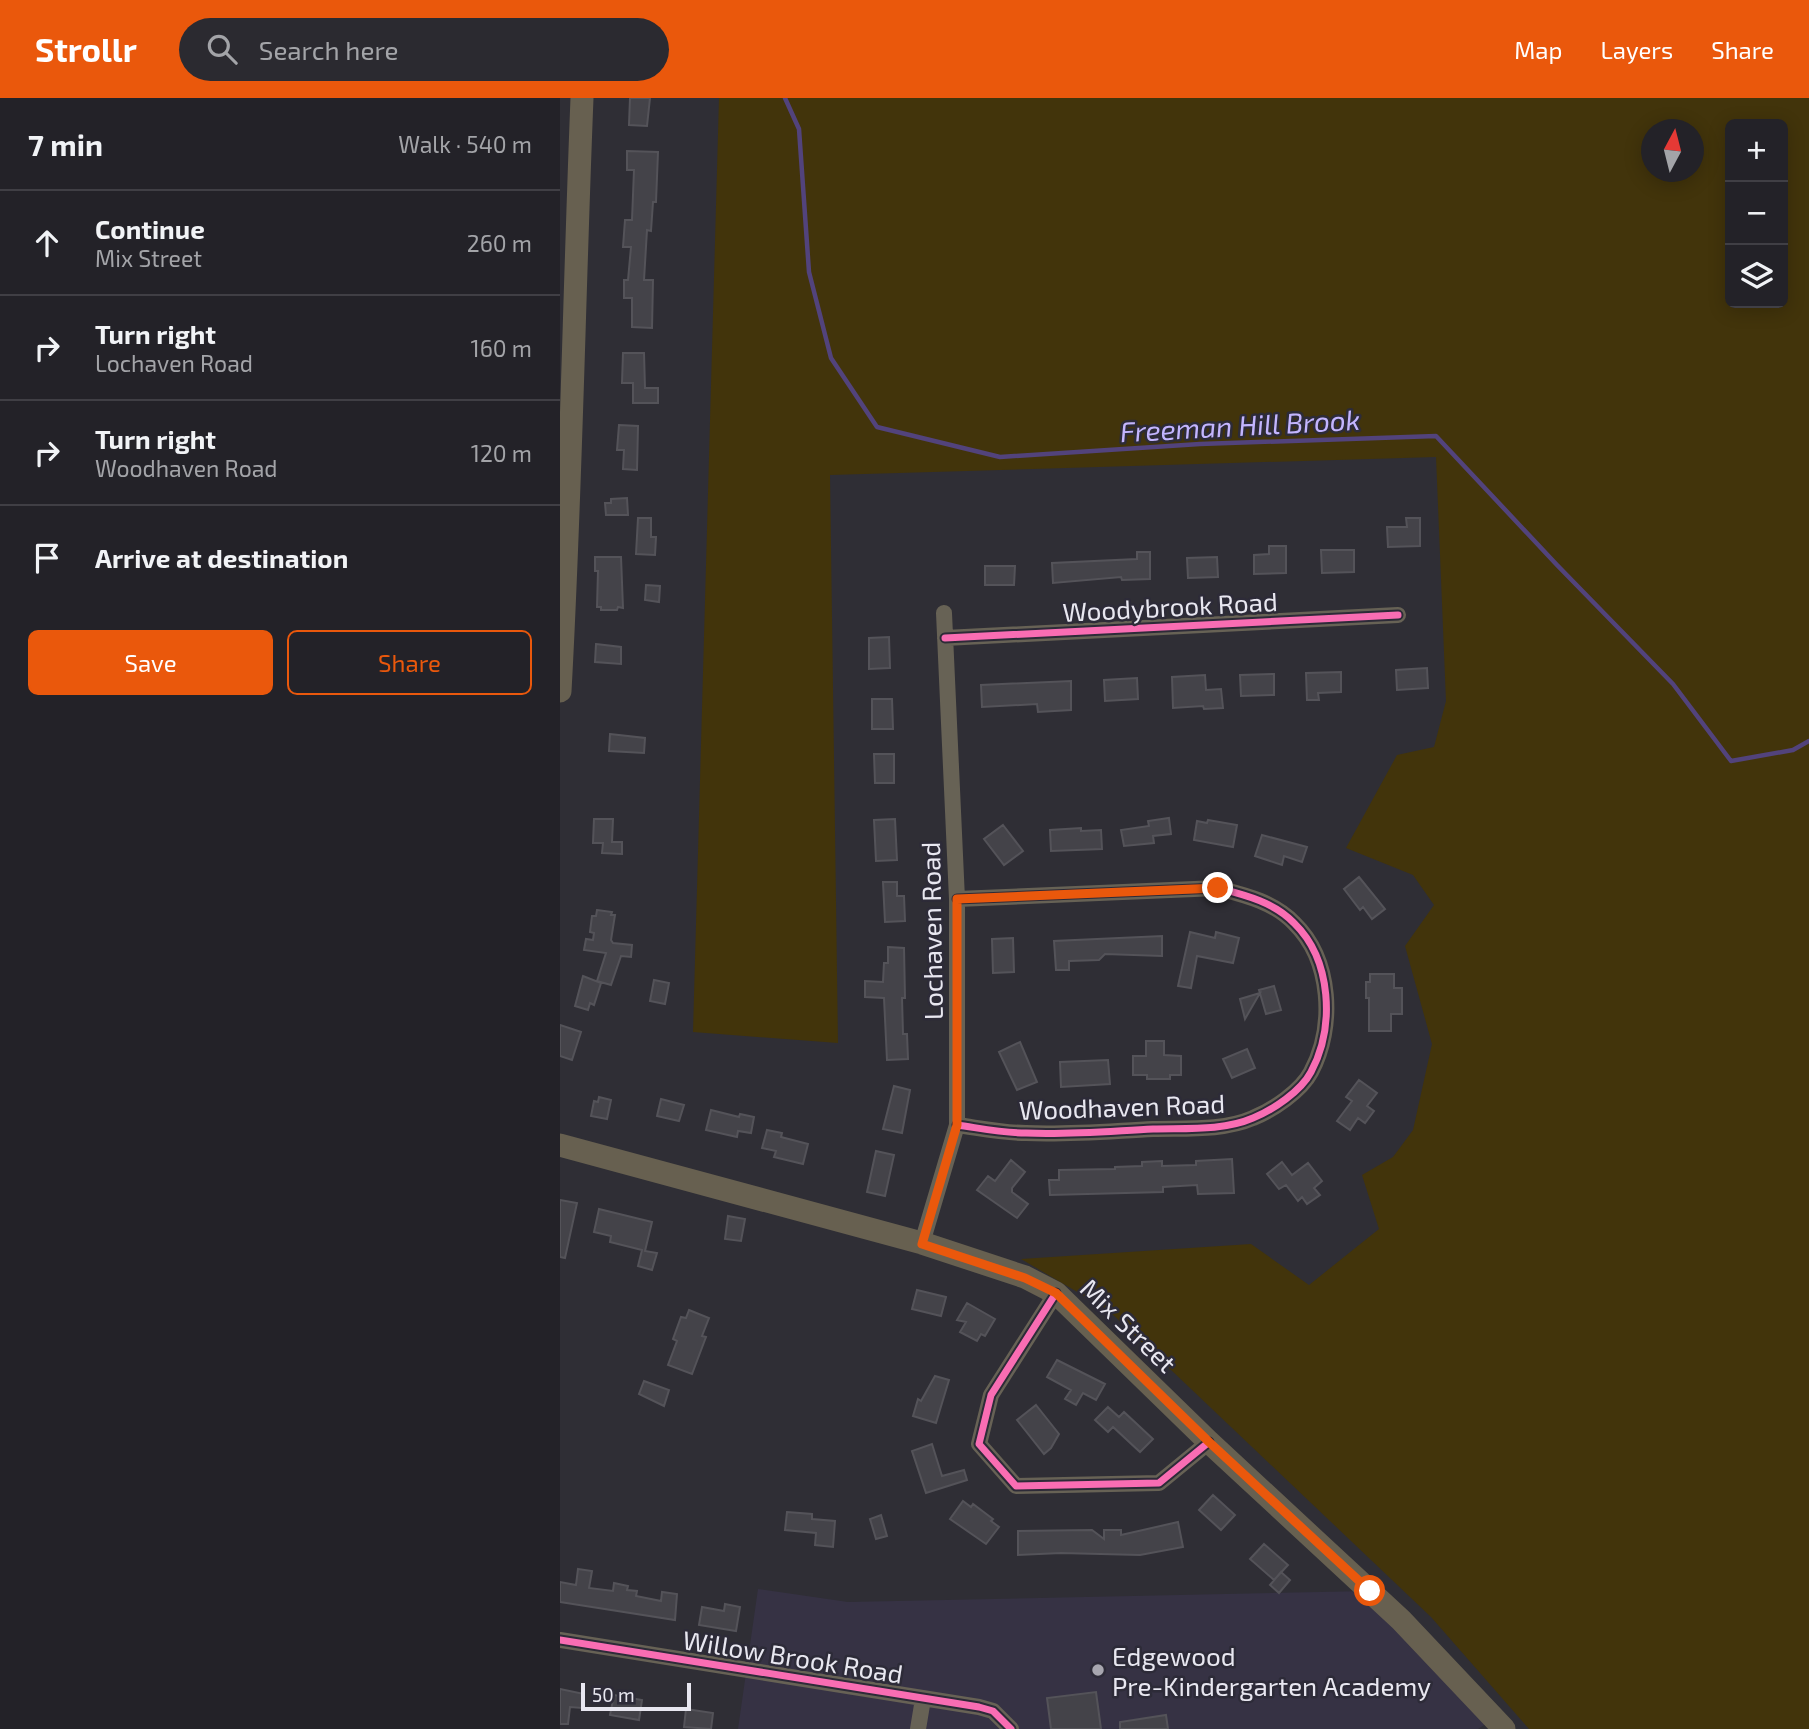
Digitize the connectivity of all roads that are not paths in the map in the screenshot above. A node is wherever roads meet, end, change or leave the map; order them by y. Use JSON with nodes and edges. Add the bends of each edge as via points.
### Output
{"nodes":[{"id":1,"x":582,"y":98,"type":"edge"},
{"id":2,"x":566,"y":350,"type":"edge"},
{"id":3,"x":564,"y":554,"type":"edge"},
{"id":4,"x":944,"y":612,"type":"dead end"},
{"id":5,"x":1398,"y":615,"type":"dead end"},
{"id":6,"x":945,"y":638,"type":"junction"},
{"id":7,"x":560,"y":691,"type":"edge"},
{"id":8,"x":957,"y":899,"type":"junction"},
{"id":9,"x":957,"y":1125,"type":"junction"},
{"id":10,"x":560,"y":1146,"type":"edge"},
{"id":11,"x":922,"y":1244,"type":"junction"},
{"id":12,"x":1056,"y":1293,"type":"junction"},
{"id":13,"x":1209,"y":1442,"type":"junction"},
{"id":14,"x":560,"y":1640,"type":"edge"},
{"id":15,"x":923,"y":1699,"type":"junction"},
{"id":16,"x":918,"y":1729,"type":"edge"},
{"id":17,"x":1011,"y":1729,"type":"edge"},
{"id":18,"x":1504,"y":1729,"type":"edge"}],
"edges":[{"from":1,"to":2,"type":"main road"},
{"from":2,"to":3,"type":"main road"},
{"from":3,"to":7,"type":"main road"},
{"from":4,"to":6,"type":"street","name":"Lochaven Road"},
{"from":5,"to":6,"type":"street","name":"Woodybrook Road"},
{"from":6,"to":8,"type":"street","name":"Lochaven Road"},
{"from":8,"to":9,"type":"street","name":"Lochaven Road"},
{"from":8,"to":9,"type":"street","name":"Woodhaven Road","via":[[1218,888],[1258,899],[1294,923],[1314,952],[1326,985],[1326,1009],[1310,1074],[1283,1102],[1252,1119],[1210,1128],[1025,1133]]},
{"from":9,"to":11,"type":"street","name":"Lochaven Road"},
{"from":10,"to":11,"type":"main road","name":"Mix Street"},
{"from":11,"to":12,"type":"main road","name":"Mix Street"},
{"from":12,"to":13,"type":"main road","name":"Mix Street"},
{"from":12,"to":13,"type":"street","via":[[991,1395],[979,1444],[1016,1486],[1158,1483]]},
{"from":13,"to":18,"type":"main road","name":"Mix Street","via":[[1401,1620]]},
{"from":14,"to":15,"type":"street","name":"Willow Brook Road"},
{"from":15,"to":16,"type":"street","name":"Willow Brook Road"},
{"from":15,"to":17,"type":"street","name":"Willow Brook Road","via":[[993,1712]]}]}
